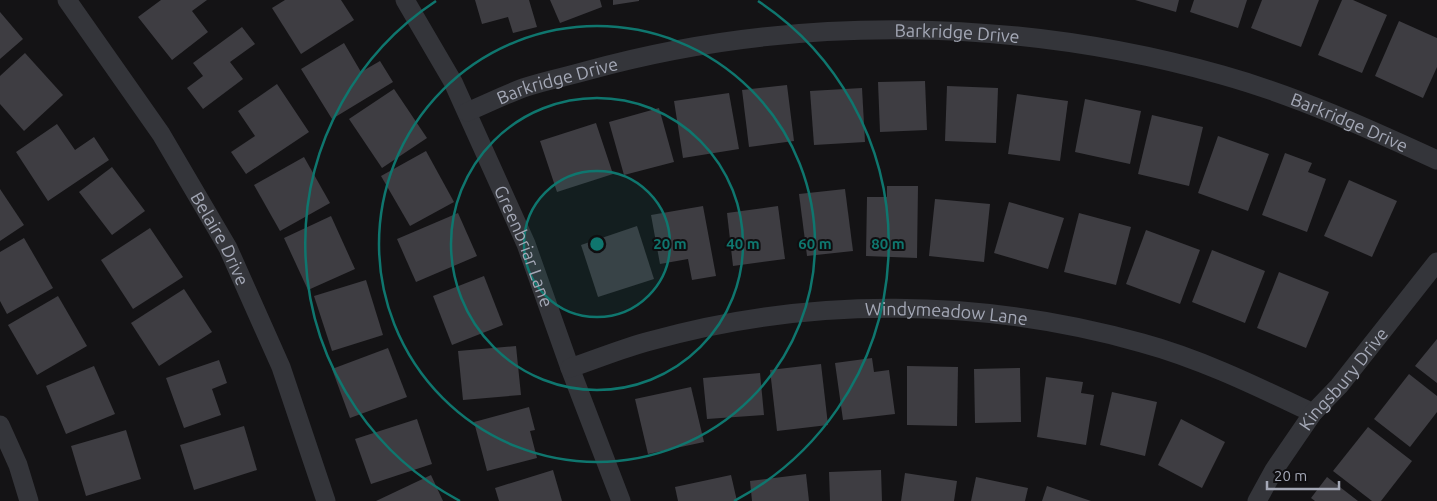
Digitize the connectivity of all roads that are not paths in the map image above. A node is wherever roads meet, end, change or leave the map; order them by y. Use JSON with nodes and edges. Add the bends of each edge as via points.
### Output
{"nodes":[{"id":1,"x":404,"y":0,"type":"edge"},
{"id":2,"x":73,"y":2,"type":"edge"},
{"id":3,"x":468,"y":112,"type":"junction"},
{"id":4,"x":1437,"y":160,"type":"edge"},
{"id":5,"x":1437,"y":262,"type":"edge"},
{"id":6,"x":570,"y":368,"type":"junction"},
{"id":7,"x":1313,"y":413,"type":"junction"},
{"id":8,"x":0,"y":425,"type":"edge"},
{"id":9,"x":29,"y":501,"type":"edge"},
{"id":10,"x":326,"y":501,"type":"edge"},
{"id":11,"x":621,"y":501,"type":"edge"},
{"id":12,"x":1256,"y":501,"type":"edge"}],
"edges":[{"from":1,"to":3,"type":"street","name":"Greenbriar Lane"},
{"from":2,"to":10,"type":"street","name":"Belaire Drive","via":[[161,134],[228,248],[281,366]]},
{"from":3,"to":4,"type":"street","name":"Barkridge Drive","via":[[524,88],[641,56],[762,36],[872,30],[994,34],[1115,50],[1223,75],[1338,115]]},
{"from":3,"to":6,"type":"street","name":"Greenbriar Lane","via":[[526,244]]},
{"from":5,"to":7,"type":"street","name":"Kingsbury Drive","via":[[1339,386]]},
{"from":6,"to":7,"type":"street","name":"Windymeadow Lane","via":[[650,341],[747,319],[847,308],[946,309],[1045,320],[1143,343],[1236,376]]},
{"from":6,"to":11,"type":"street","name":"Greenbriar Lane"},
{"from":7,"to":12,"type":"street","name":"Kingsbury Drive"},
{"from":8,"to":9,"type":"street","via":[[18,465]]}]}
